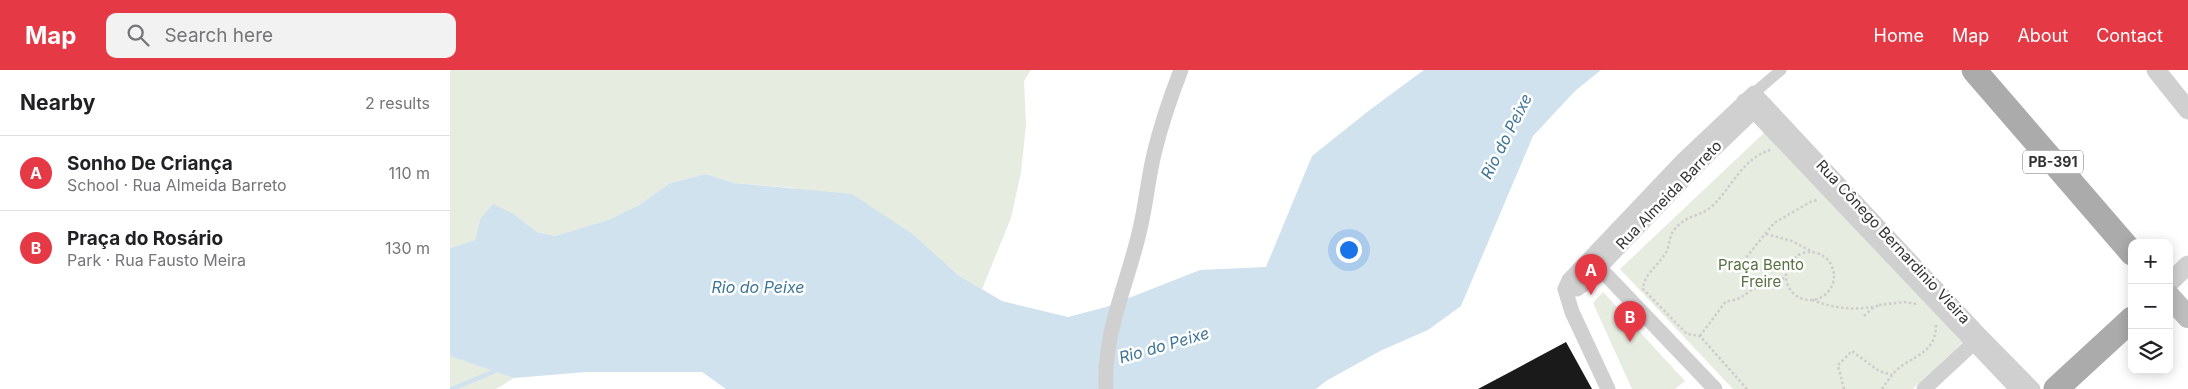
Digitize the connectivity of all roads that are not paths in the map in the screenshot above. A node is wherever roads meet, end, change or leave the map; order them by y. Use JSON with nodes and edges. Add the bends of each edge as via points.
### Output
{"nodes":[{"id":1,"x":1181,"y":70,"type":"edge"},
{"id":2,"x":1781,"y":70,"type":"edge"},
{"id":3,"x":1974,"y":70,"type":"edge"},
{"id":4,"x":2156,"y":70,"type":"edge"},
{"id":5,"x":1754,"y":102,"type":"junction"},
{"id":6,"x":2188,"y":110,"type":"edge"},
{"id":7,"x":2128,"y":248,"type":"edge"},
{"id":8,"x":1594,"y":262,"type":"junction"},
{"id":9,"x":2188,"y":265,"type":"edge"},
{"id":10,"x":2173,"y":279,"type":"edge"},
{"id":11,"x":2173,"y":300,"type":"edge"},
{"id":12,"x":2188,"y":317,"type":"edge"},
{"id":13,"x":2128,"y":323,"type":"edge"},
{"id":14,"x":1977,"y":340,"type":"junction"},
{"id":15,"x":1106,"y":389,"type":"edge"},
{"id":16,"x":1608,"y":389,"type":"edge"},
{"id":17,"x":1715,"y":389,"type":"edge"},
{"id":18,"x":1924,"y":389,"type":"edge"},
{"id":19,"x":2017,"y":389,"type":"edge"},
{"id":20,"x":2033,"y":389,"type":"edge"},
{"id":21,"x":2056,"y":389,"type":"edge"}],
"edges":[{"from":1,"to":15,"type":"street","via":[[1154,155],[1140,229],[1112,322],[1107,346]]},
{"from":2,"to":5,"type":"street"},
{"from":3,"to":7,"type":"main road","number":"PB-391"},
{"from":4,"to":6,"type":"street"},
{"from":5,"to":8,"type":"street","name":"Rua Almeida Barreto","via":[[1683,160]]},
{"from":5,"to":14,"type":"street"},
{"from":8,"to":16,"type":"street","name":"Rua Almeida Barreto","via":[[1570,286],[1581,334]]},
{"from":8,"to":17,"type":"street"},
{"from":9,"to":10,"type":"street"},
{"from":11,"to":12,"type":"main road"},
{"from":13,"to":21,"type":"main road"},
{"from":14,"to":18,"type":"street"},
{"from":14,"to":19,"type":"street"},
{"from":14,"to":20,"type":"street","name":"Rua Cônego Bernardinio Vieira"}]}
